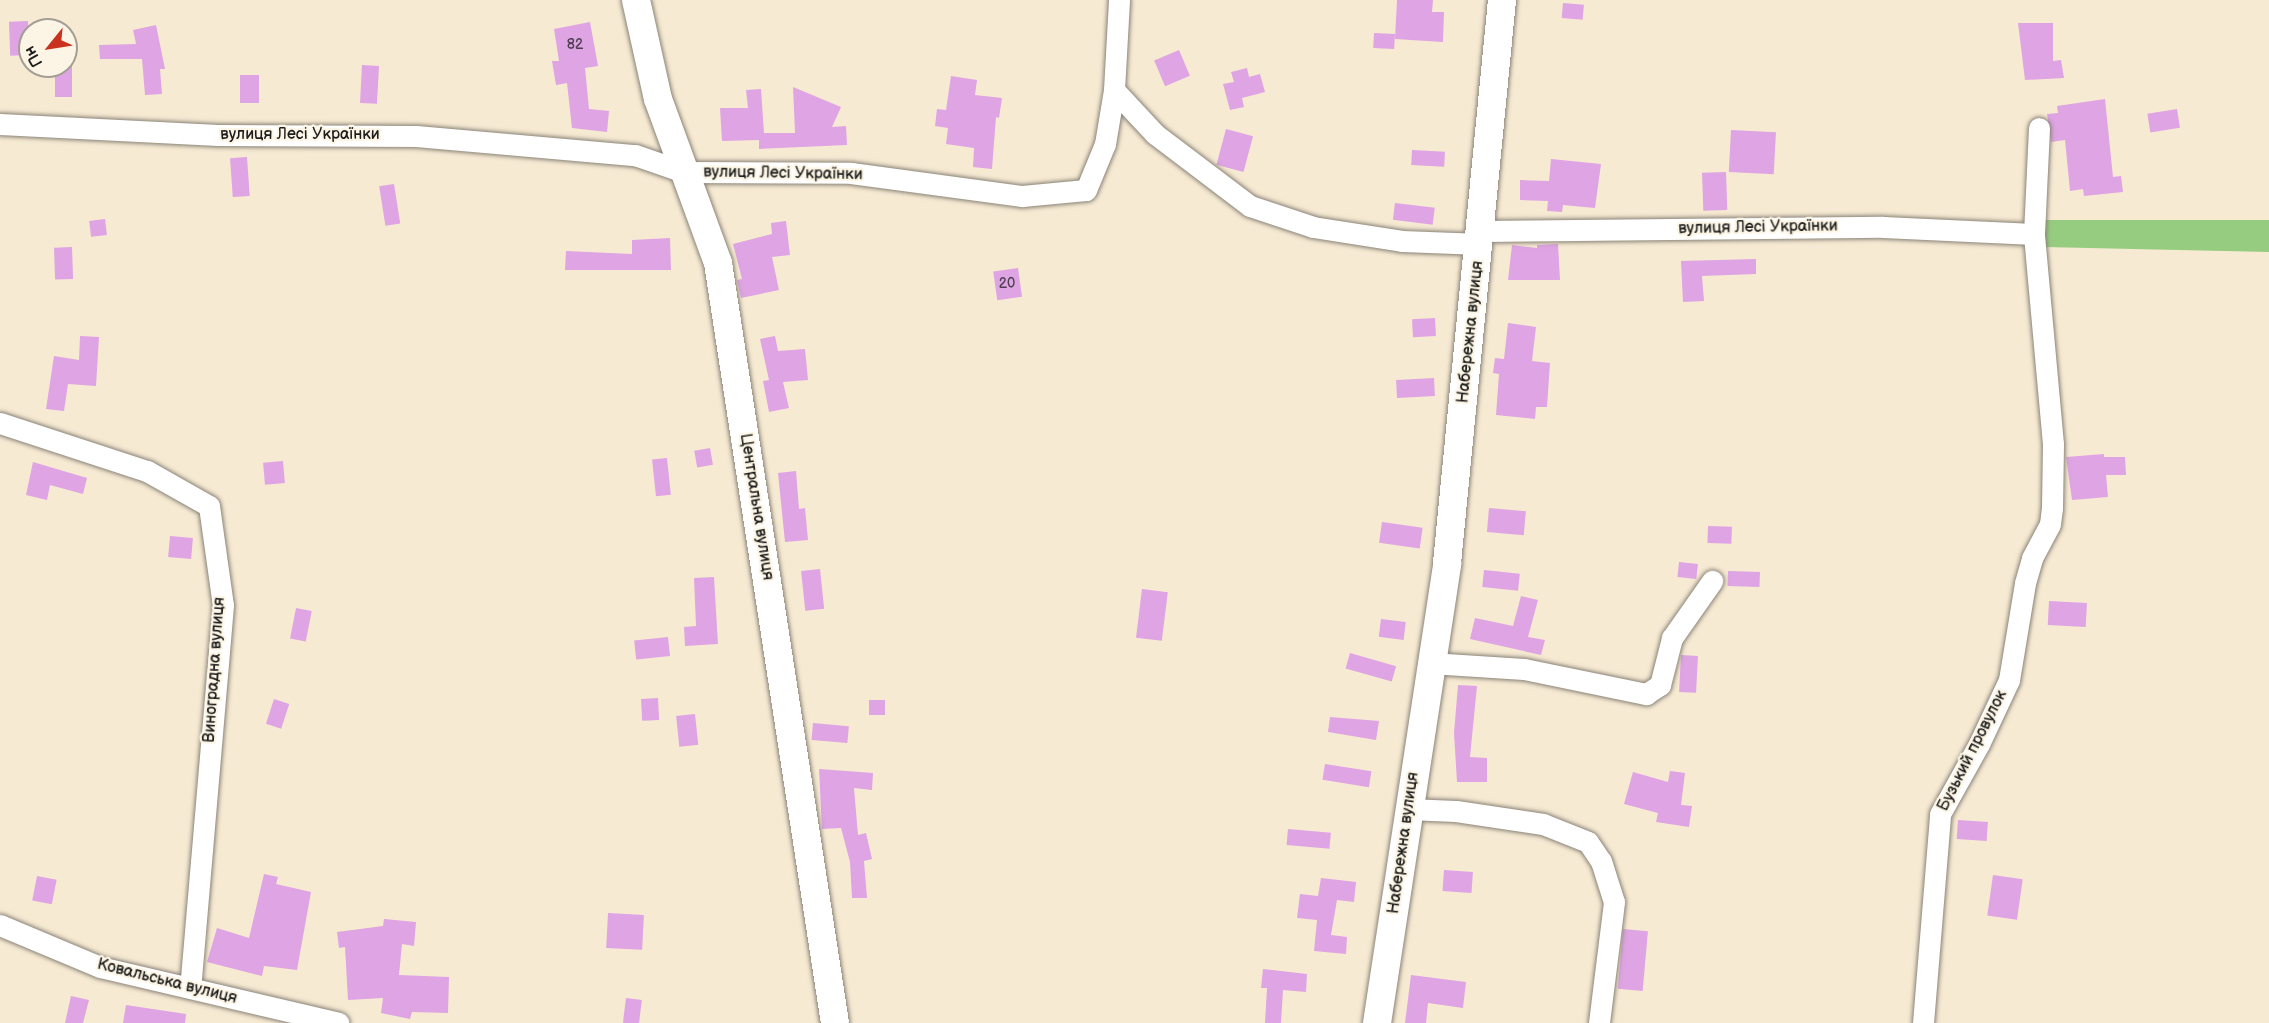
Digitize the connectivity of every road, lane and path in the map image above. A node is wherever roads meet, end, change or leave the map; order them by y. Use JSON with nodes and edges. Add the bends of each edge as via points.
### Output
{"nodes":[{"id":1,"x":636,"y":0,"type":"edge"},
{"id":2,"x":1119,"y":0,"type":"edge"},
{"id":3,"x":1502,"y":0,"type":"edge"},
{"id":4,"x":1114,"y":90,"type":"junction"},
{"id":5,"x":0,"y":124,"type":"edge"},
{"id":6,"x":2039,"y":128,"type":"dead end"},
{"id":7,"x":684,"y":172,"type":"junction"},
{"id":8,"x":2034,"y":234,"type":"junction"},
{"id":9,"x":1481,"y":237,"type":"junction"},
{"id":10,"x":0,"y":423,"type":"edge"},
{"id":11,"x":1712,"y":581,"type":"dead end"},
{"id":12,"x":1430,"y":663,"type":"junction"},
{"id":13,"x":1408,"y":809,"type":"junction"},
{"id":14,"x":0,"y":925,"type":"edge"},
{"id":15,"x":190,"y":988,"type":"junction"},
{"id":16,"x":339,"y":1023,"type":"edge"},
{"id":17,"x":836,"y":1023,"type":"edge"},
{"id":18,"x":1377,"y":1023,"type":"edge"},
{"id":19,"x":1599,"y":1023,"type":"edge"},
{"id":20,"x":1923,"y":1023,"type":"edge"}],
"edges":[{"from":1,"to":7,"type":"street","name":"Центральна вулиця","via":[[658,99]]},
{"from":2,"to":4,"type":"street"},
{"from":3,"to":9,"type":"street","name":"Набережна вулиця"},
{"from":4,"to":7,"type":"street","name":"вулиця Лесі Українки","via":[[1105,144],[1086,190],[1022,196],[851,173]]},
{"from":4,"to":9,"type":"street","name":"вулиця Лесі Українки","via":[[1155,134],[1250,206],[1313,227],[1402,241]]},
{"from":5,"to":7,"type":"street","name":"вулиця Лесі Українки","via":[[218,135],[416,136],[635,155]]},
{"from":6,"to":8,"type":"street","name":"Бузький провулок"},
{"from":7,"to":17,"type":"street","name":"Центральна вулиця","via":[[718,263]]},
{"from":8,"to":9,"type":"street","name":"вулиця Лесі Українки","via":[[1883,227]]},
{"from":8,"to":20,"type":"street","name":"Бузький провулок","via":[[2053,444],[2050,524],[2032,558],[2025,583],[2009,680],[1940,814]]},
{"from":9,"to":12,"type":"street","name":"Набережна вулиця","via":[[1447,563]]},
{"from":10,"to":15,"type":"street","name":"Виноградна вулиця","via":[[147,471],[209,506],[223,605]]},
{"from":11,"to":12,"type":"street","via":[[1672,638],[1660,685],[1646,694],[1524,669]]},
{"from":12,"to":13,"type":"street","name":"Набережна вулиця"},
{"from":13,"to":18,"type":"street","name":"Набережна вулиця"},
{"from":13,"to":19,"type":"street","via":[[1455,811],[1543,824],[1588,842],[1601,861],[1614,902]]},
{"from":14,"to":15,"type":"street","name":"Ковальська вулиця","via":[[100,967]]},
{"from":15,"to":16,"type":"street","name":"Ковальська вулиця"}]}
